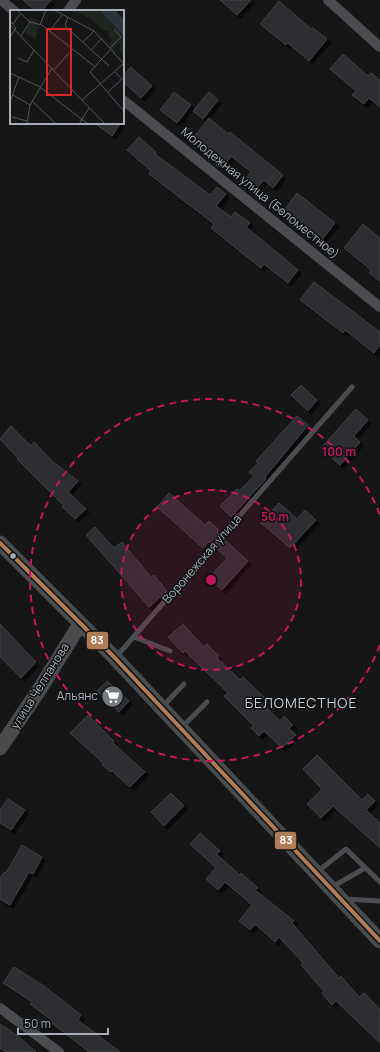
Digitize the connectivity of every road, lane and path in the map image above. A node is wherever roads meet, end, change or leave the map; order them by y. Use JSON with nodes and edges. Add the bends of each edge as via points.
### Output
{"nodes":[{"id":1,"x":1,"y":0,"type":"edge"},
{"id":2,"x":76,"y":0,"type":"edge"},
{"id":3,"x":328,"y":0,"type":"edge"},
{"id":4,"x":13,"y":10,"type":"edge"},
{"id":5,"x":69,"y":10,"type":"edge"},
{"id":6,"x":380,"y":47,"type":"edge"},
{"id":7,"x":124,"y":101,"type":"edge"},
{"id":8,"x":380,"y":307,"type":"edge"},
{"id":9,"x":352,"y":387,"type":"dead end"},
{"id":10,"x":0,"y":543,"type":"edge"},
{"id":11,"x":80,"y":624,"type":"junction"},
{"id":12,"x":134,"y":637,"type":"junction"},
{"id":13,"x":170,"y":651,"type":"dead end"},
{"id":14,"x":115,"y":658,"type":"junction"},
{"id":15,"x":184,"y":684,"type":"dead end"},
{"id":16,"x":207,"y":702,"type":"dead end"},
{"id":17,"x":162,"y":707,"type":"junction"},
{"id":18,"x":181,"y":728,"type":"junction"},
{"id":19,"x":0,"y":748,"type":"edge"},
{"id":20,"x":365,"y":868,"type":"junction"},
{"id":21,"x":316,"y":872,"type":"junction"},
{"id":22,"x":380,"y":882,"type":"edge"},
{"id":23,"x":331,"y":888,"type":"junction"},
{"id":24,"x":341,"y":899,"type":"junction"},
{"id":25,"x":380,"y":901,"type":"edge"},
{"id":26,"x":380,"y":941,"type":"edge"},
{"id":27,"x":0,"y":1008,"type":"edge"},
{"id":28,"x":59,"y":1052,"type":"edge"}],
"edges":[{"from":1,"to":4,"type":"street"},
{"from":2,"to":5,"type":"street"},
{"from":3,"to":6,"type":"street"},
{"from":7,"to":8,"type":"street","name":"Молодежная улица (Беломестное)"},
{"from":9,"to":12,"type":"lane","name":"Воронежская улица"},
{"from":10,"to":11,"type":"street"},
{"from":11,"to":14,"type":"street"},
{"from":11,"to":19,"type":"street","name":"улица Челпанова"},
{"from":12,"to":13,"type":"lane"},
{"from":12,"to":14,"type":"lane","name":"Воронежская улица"},
{"from":14,"to":17,"type":"street"},
{"from":15,"to":17,"type":"lane"},
{"from":16,"to":18,"type":"lane"},
{"from":17,"to":18,"type":"street"},
{"from":18,"to":21,"type":"street"},
{"from":20,"to":21,"type":"lane","via":[[346,849]]},
{"from":20,"to":22,"type":"lane"},
{"from":20,"to":23,"type":"lane"},
{"from":21,"to":23,"type":"street"},
{"from":23,"to":24,"type":"street"},
{"from":24,"to":25,"type":"lane"},
{"from":24,"to":26,"type":"street"},
{"from":27,"to":28,"type":"street"}]}
